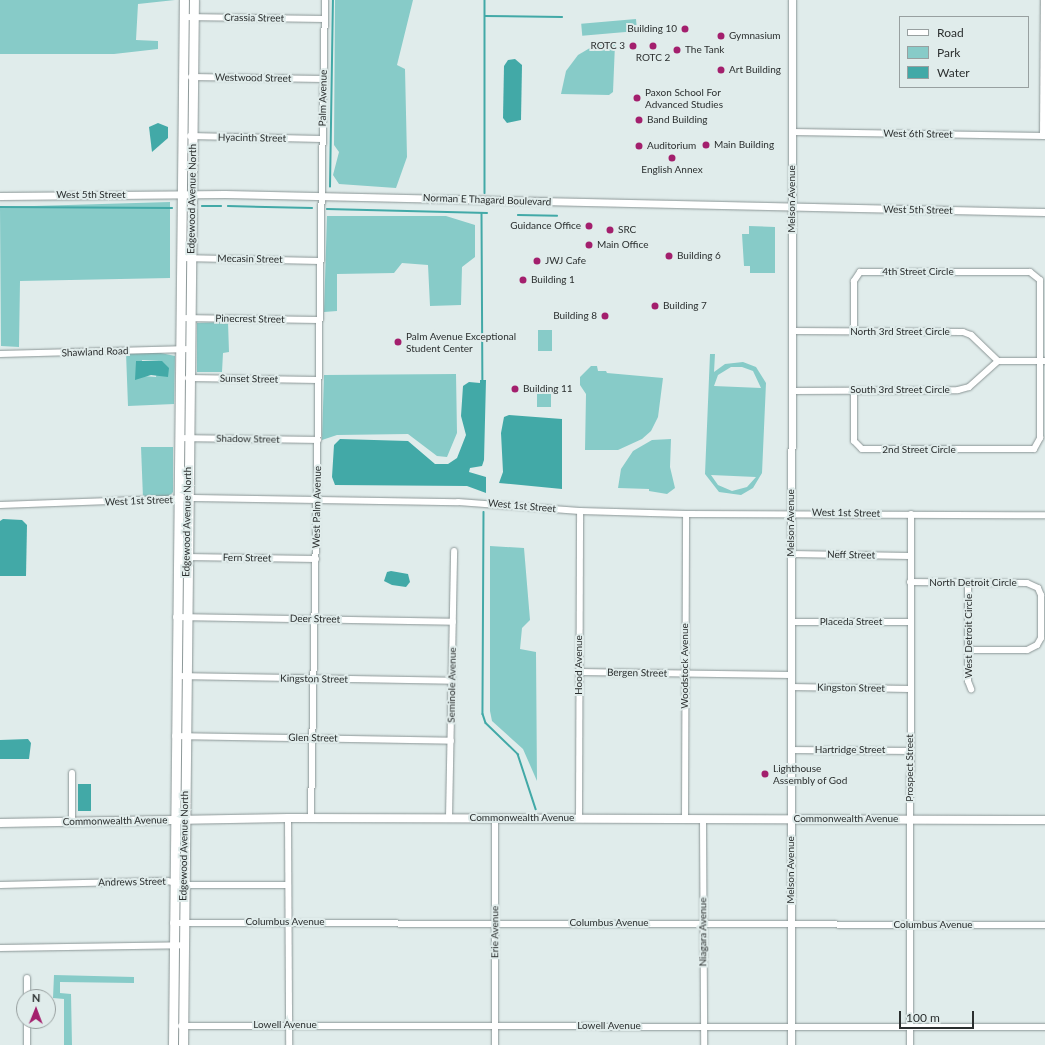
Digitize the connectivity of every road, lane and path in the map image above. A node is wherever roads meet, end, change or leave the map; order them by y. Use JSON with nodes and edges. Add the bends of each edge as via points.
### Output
{"nodes":[{"id":1,"x":184,"y":0,"type":"edge"},
{"id":2,"x":194,"y":0,"type":"edge"},
{"id":3,"x":325,"y":0,"type":"edge"},
{"id":4,"x":792,"y":0,"type":"edge"},
{"id":5,"x":1044,"y":0,"type":"edge"},
{"id":6,"x":184,"y":17,"type":"junction"},
{"id":7,"x":194,"y":17,"type":"junction"},
{"id":8,"x":325,"y":19,"type":"junction"},
{"id":9,"x":183,"y":77,"type":"junction"},
{"id":10,"x":193,"y":77,"type":"junction"},
{"id":11,"x":324,"y":79,"type":"junction"},
{"id":12,"x":792,"y":132,"type":"junction"},
{"id":13,"x":183,"y":136,"type":"junction"},
{"id":14,"x":193,"y":136,"type":"junction"},
{"id":15,"x":1044,"y":136,"type":"edge"},
{"id":16,"x":322,"y":139,"type":"junction"},
{"id":17,"x":192,"y":194,"type":"junction"},
{"id":18,"x":182,"y":195,"type":"junction"},
{"id":19,"x":0,"y":196,"type":"edge"},
{"id":20,"x":321,"y":196,"type":"junction"},
{"id":21,"x":792,"y":208,"type":"junction"},
{"id":22,"x":1045,"y":212,"type":"edge"},
{"id":23,"x":181,"y":258,"type":"junction"},
{"id":24,"x":191,"y":258,"type":"junction"},
{"id":25,"x":320,"y":261,"type":"junction"},
{"id":26,"x":180,"y":318,"type":"junction"},
{"id":27,"x":190,"y":318,"type":"junction"},
{"id":28,"x":319,"y":320,"type":"junction"},
{"id":29,"x":792,"y":331,"type":"junction"},
{"id":30,"x":854,"y":332,"type":"junction"},
{"id":31,"x":180,"y":349,"type":"junction"},
{"id":32,"x":190,"y":349,"type":"junction"},
{"id":33,"x":0,"y":354,"type":"edge"},
{"id":34,"x":998,"y":361,"type":"junction"},
{"id":35,"x":1043,"y":361,"type":"edge"},
{"id":36,"x":179,"y":378,"type":"junction"},
{"id":37,"x":189,"y":378,"type":"junction"},
{"id":38,"x":318,"y":380,"type":"junction"},
{"id":39,"x":792,"y":390,"type":"junction"},
{"id":40,"x":854,"y":390,"type":"junction"},
{"id":41,"x":179,"y":438,"type":"junction"},
{"id":42,"x":188,"y":438,"type":"junction"},
{"id":43,"x":318,"y":440,"type":"junction"},
{"id":44,"x":188,"y":499,"type":"junction"},
{"id":45,"x":317,"y":499,"type":"junction"},
{"id":46,"x":178,"y":500,"type":"junction"},
{"id":47,"x":0,"y":505,"type":"edge"},
{"id":48,"x":580,"y":511,"type":"junction"},
{"id":49,"x":686,"y":514,"type":"junction"},
{"id":50,"x":791,"y":514,"type":"junction"},
{"id":51,"x":911,"y":514,"type":"junction"},
{"id":52,"x":1045,"y":516,"type":"edge"},
{"id":53,"x":454,"y":551,"type":"dead end"},
{"id":54,"x":791,"y":554,"type":"junction"},
{"id":55,"x":910,"y":556,"type":"junction"},
{"id":56,"x":182,"y":557,"type":"junction"},
{"id":57,"x":316,"y":559,"type":"junction"},
{"id":58,"x":910,"y":582,"type":"junction"},
{"id":59,"x":968,"y":583,"type":"junction"},
{"id":60,"x":181,"y":617,"type":"junction"},
{"id":61,"x":315,"y":619,"type":"junction"},
{"id":62,"x":1043,"y":620,"type":"edge"},
{"id":63,"x":453,"y":622,"type":"junction"},
{"id":64,"x":791,"y":622,"type":"junction"},
{"id":65,"x":911,"y":622,"type":"junction"},
{"id":66,"x":968,"y":650,"type":"junction"},
{"id":67,"x":579,"y":672,"type":"junction"},
{"id":68,"x":685,"y":673,"type":"junction"},
{"id":69,"x":791,"y":675,"type":"junction"},
{"id":70,"x":176,"y":676,"type":"junction"},
{"id":71,"x":185,"y":676,"type":"junction"},
{"id":72,"x":314,"y":679,"type":"junction"},
{"id":73,"x":452,"y":681,"type":"junction"},
{"id":74,"x":791,"y":687,"type":"junction"},
{"id":75,"x":910,"y":689,"type":"junction"},
{"id":76,"x":971,"y":689,"type":"dead end"},
{"id":77,"x":175,"y":736,"type":"junction"},
{"id":78,"x":185,"y":737,"type":"junction"},
{"id":79,"x":313,"y":738,"type":"junction"},
{"id":80,"x":451,"y":741,"type":"junction"},
{"id":81,"x":791,"y":750,"type":"junction"},
{"id":82,"x":910,"y":751,"type":"junction"},
{"id":83,"x":72,"y":773,"type":"dead end"},
{"id":84,"x":288,"y":818,"type":"junction"},
{"id":85,"x":312,"y":818,"type":"junction"},
{"id":86,"x":449,"y":818,"type":"junction"},
{"id":87,"x":495,"y":818,"type":"junction"},
{"id":88,"x":579,"y":818,"type":"junction"},
{"id":89,"x":184,"y":819,"type":"junction"},
{"id":90,"x":685,"y":819,"type":"junction"},
{"id":91,"x":703,"y":819,"type":"junction"},
{"id":92,"x":791,"y":819,"type":"junction"},
{"id":93,"x":174,"y":820,"type":"junction"},
{"id":94,"x":910,"y":820,"type":"junction"},
{"id":95,"x":1045,"y":820,"type":"edge"},
{"id":96,"x":72,"y":822,"type":"junction"},
{"id":97,"x":0,"y":823,"type":"edge"},
{"id":98,"x":173,"y":882,"type":"junction"},
{"id":99,"x":183,"y":884,"type":"junction"},
{"id":100,"x":0,"y":885,"type":"edge"},
{"id":101,"x":288,"y":885,"type":"junction"},
{"id":102,"x":288,"y":922,"type":"junction"},
{"id":103,"x":173,"y":923,"type":"junction"},
{"id":104,"x":184,"y":923,"type":"junction"},
{"id":105,"x":495,"y":923,"type":"junction"},
{"id":106,"x":703,"y":924,"type":"junction"},
{"id":107,"x":791,"y":924,"type":"junction"},
{"id":108,"x":911,"y":925,"type":"junction"},
{"id":109,"x":1045,"y":925,"type":"edge"},
{"id":110,"x":183,"y":944,"type":"junction"},
{"id":111,"x":173,"y":945,"type":"junction"},
{"id":112,"x":0,"y":948,"type":"edge"},
{"id":113,"x":27,"y":978,"type":"dead end"},
{"id":114,"x":27,"y":989,"type":"edge"},
{"id":115,"x":289,"y":1025,"type":"junction"},
{"id":116,"x":173,"y":1026,"type":"junction"},
{"id":117,"x":183,"y":1026,"type":"junction"},
{"id":118,"x":495,"y":1026,"type":"junction"},
{"id":119,"x":703,"y":1026,"type":"junction"},
{"id":120,"x":791,"y":1026,"type":"junction"},
{"id":121,"x":911,"y":1027,"type":"junction"},
{"id":122,"x":1045,"y":1027,"type":"edge"},
{"id":123,"x":27,"y":1029,"type":"edge"},
{"id":124,"x":27,"y":1045,"type":"edge"},
{"id":125,"x":173,"y":1045,"type":"edge"},
{"id":126,"x":183,"y":1045,"type":"edge"},
{"id":127,"x":289,"y":1045,"type":"edge"},
{"id":128,"x":495,"y":1045,"type":"edge"},
{"id":129,"x":704,"y":1045,"type":"edge"},
{"id":130,"x":791,"y":1045,"type":"edge"},
{"id":131,"x":910,"y":1045,"type":"edge"}],
"edges":[{"from":1,"to":6,"type":"main road","name":"Edgewood Avenue North"},
{"from":2,"to":7,"type":"main road","name":"Edgewood Avenue North"},
{"from":3,"to":8,"type":"street","name":"Palm Avenue"},
{"from":4,"to":12,"type":"street","name":"Melson Avenue"},
{"from":5,"to":15,"type":"street"},
{"from":6,"to":7,"type":"street","name":"Crassia Street"},
{"from":6,"to":9,"type":"main road","name":"Edgewood Avenue North"},
{"from":7,"to":8,"type":"street","name":"Crassia Street"},
{"from":7,"to":10,"type":"main road","name":"Edgewood Avenue North"},
{"from":8,"to":11,"type":"street","name":"Palm Avenue"},
{"from":9,"to":10,"type":"street","name":"Westwood Street"},
{"from":9,"to":13,"type":"main road","name":"Edgewood Avenue North"},
{"from":10,"to":11,"type":"street","name":"Westwood Street"},
{"from":10,"to":14,"type":"main road","name":"Edgewood Avenue North"},
{"from":11,"to":16,"type":"street","name":"Palm Avenue"},
{"from":12,"to":15,"type":"street","name":"West 6th Street"},
{"from":12,"to":21,"type":"street","name":"Melson Avenue"},
{"from":13,"to":14,"type":"street","name":"Hyacinth Street"},
{"from":13,"to":18,"type":"main road","name":"Edgewood Avenue North"},
{"from":14,"to":16,"type":"street","name":"Hyacinth Street"},
{"from":14,"to":17,"type":"main road","name":"Edgewood Avenue North"},
{"from":16,"to":20,"type":"street","name":"Palm Avenue"},
{"from":17,"to":18,"type":"street","name":"Norman E Thagard Boulevard"},
{"from":17,"to":20,"type":"street","name":"Norman E Thagard Boulevard"},
{"from":17,"to":24,"type":"main road","name":"Edgewood Avenue North"},
{"from":18,"to":19,"type":"street","name":"West 5th Street"},
{"from":18,"to":23,"type":"main road","name":"Edgewood Avenue North"},
{"from":20,"to":21,"type":"street","name":"Norman E Thagard Boulevard"},
{"from":20,"to":25,"type":"street","name":"West Palm Avenue"},
{"from":21,"to":22,"type":"street","name":"West 5th Street"},
{"from":21,"to":29,"type":"street","name":"Melson Avenue"},
{"from":23,"to":24,"type":"street","name":"Mecasin Street"},
{"from":23,"to":26,"type":"main road","name":"Edgewood Avenue North"},
{"from":24,"to":25,"type":"street","name":"Mecasin Street"},
{"from":24,"to":27,"type":"main road","name":"Edgewood Avenue North"},
{"from":25,"to":28,"type":"street","name":"West Palm Avenue"},
{"from":26,"to":27,"type":"street","name":"Pinecrest Street"},
{"from":26,"to":31,"type":"main road","name":"Edgewood Avenue North"},
{"from":27,"to":28,"type":"street","name":"Pinecrest Street"},
{"from":27,"to":32,"type":"main road","name":"Edgewood Avenue North"},
{"from":28,"to":38,"type":"street","name":"West Palm Avenue"},
{"from":29,"to":30,"type":"street","name":"North 3rd Street Circle"},
{"from":29,"to":39,"type":"street","name":"Melson Avenue"},
{"from":30,"to":34,"type":"street","name":"North 3rd Street Circle","via":[[968,333]]},
{"from":30,"to":35,"type":"street","name":"4th Street Circle","via":[[854,281],[860,272],[1036,274],[1040,280]]},
{"from":31,"to":32,"type":"street","name":"Shawland Road"},
{"from":31,"to":33,"type":"street","name":"Shawland Road"},
{"from":31,"to":36,"type":"main road","name":"Edgewood Avenue North"},
{"from":32,"to":37,"type":"main road","name":"Edgewood Avenue North"},
{"from":34,"to":35,"type":"street"},
{"from":34,"to":40,"type":"street","name":"South 3rd Street Circle","via":[[964,389]]},
{"from":35,"to":40,"type":"street","name":"2nd Street Circle","via":[[1038,446],[1028,450],[862,449],[854,441]]},
{"from":36,"to":37,"type":"street","name":"Sunset Street"},
{"from":36,"to":41,"type":"main road","name":"Edgewood Avenue North"},
{"from":37,"to":38,"type":"street","name":"Sunset Street"},
{"from":37,"to":42,"type":"main road","name":"Edgewood Avenue North"},
{"from":38,"to":43,"type":"street","name":"West Palm Avenue"},
{"from":39,"to":40,"type":"street","name":"South 3rd Street Circle"},
{"from":39,"to":50,"type":"street","name":"Melson Avenue"},
{"from":41,"to":42,"type":"street","name":"Shadow Street"},
{"from":41,"to":46,"type":"main road","name":"Edgewood Avenue North"},
{"from":42,"to":43,"type":"street","name":"Shadow Street"},
{"from":42,"to":44,"type":"main road","name":"Edgewood Avenue North"},
{"from":43,"to":45,"type":"street","name":"West Palm Avenue"},
{"from":44,"to":45,"type":"street","name":"West 1st Street"},
{"from":44,"to":46,"type":"street","name":"West 1st Street"},
{"from":44,"to":56,"type":"main road","name":"Edgewood Avenue North"},
{"from":45,"to":48,"type":"street","name":"West 1st Street","via":[[476,503]]},
{"from":45,"to":57,"type":"street","name":"West Palm Avenue"},
{"from":46,"to":47,"type":"street","name":"West 1st Street"},
{"from":46,"to":56,"type":"main road","name":"Edgewood Avenue North"},
{"from":48,"to":49,"type":"street","name":"West 1st Street"},
{"from":48,"to":67,"type":"street","name":"Hood Avenue"},
{"from":49,"to":50,"type":"street","name":"West 1st Street"},
{"from":49,"to":68,"type":"street","name":"Woodstock Avenue"},
{"from":50,"to":51,"type":"street","name":"West 1st Street"},
{"from":50,"to":54,"type":"street","name":"Melson Avenue"},
{"from":51,"to":52,"type":"street","name":"West 1st Street"},
{"from":51,"to":55,"type":"street","name":"Prospect Street"},
{"from":53,"to":63,"type":"street","name":"Seminole Avenue"},
{"from":54,"to":55,"type":"street","name":"Neff Street"},
{"from":54,"to":64,"type":"street","name":"Melson Avenue"},
{"from":55,"to":58,"type":"street","name":"Prospect Street"},
{"from":56,"to":57,"type":"street","name":"Fern Street"},
{"from":56,"to":60,"type":"main road","name":"Edgewood Avenue North"},
{"from":57,"to":61,"type":"street","name":"West Palm Avenue"},
{"from":58,"to":59,"type":"street","name":"North Detroit Circle"},
{"from":58,"to":65,"type":"street","name":"Prospect Street"},
{"from":59,"to":62,"type":"street","name":"North Detroit Circle","via":[[1035,585],[1041,595]]},
{"from":59,"to":66,"type":"street","name":"West Detroit Circle"},
{"from":60,"to":61,"type":"street","name":"Deer Street"},
{"from":60,"to":70,"type":"main road","name":"Edgewood Avenue North"},
{"from":60,"to":71,"type":"main road","name":"Edgewood Avenue North"},
{"from":61,"to":63,"type":"street","name":"Deer Street"},
{"from":61,"to":72,"type":"street","name":"West Palm Avenue"},
{"from":62,"to":66,"type":"street","via":[[1041,638],[1037,645],[1027,650]]},
{"from":63,"to":73,"type":"street","name":"Seminole Avenue"},
{"from":64,"to":65,"type":"street","name":"Placeda Street"},
{"from":64,"to":69,"type":"street","name":"Melson Avenue"},
{"from":65,"to":75,"type":"street","name":"Prospect Street"},
{"from":66,"to":76,"type":"street","name":"West Detroit Circle"},
{"from":67,"to":68,"type":"street","name":"Bergen Street"},
{"from":67,"to":88,"type":"street","name":"Hood Avenue"},
{"from":68,"to":69,"type":"street","name":"Bergen Street"},
{"from":68,"to":90,"type":"street","name":"Woodstock Avenue"},
{"from":69,"to":74,"type":"street","name":"Melson Avenue"},
{"from":70,"to":71,"type":"street","name":"Kingston Street"},
{"from":70,"to":77,"type":"main road","name":"Edgewood Avenue North"},
{"from":71,"to":72,"type":"street","name":"Kingston Street"},
{"from":71,"to":78,"type":"main road","name":"Edgewood Avenue North"},
{"from":72,"to":73,"type":"street","name":"Kingston Street"},
{"from":72,"to":79,"type":"street","name":"West Palm Avenue"},
{"from":73,"to":80,"type":"street","name":"Seminole Avenue"},
{"from":74,"to":75,"type":"street","name":"Kingston Street"},
{"from":74,"to":81,"type":"street","name":"Melson Avenue"},
{"from":75,"to":82,"type":"street","name":"Prospect Street"},
{"from":77,"to":78,"type":"street","name":"Glen Street"},
{"from":77,"to":93,"type":"main road","name":"Edgewood Avenue North"},
{"from":78,"to":79,"type":"street","name":"Glen Street"},
{"from":78,"to":89,"type":"main road","name":"Edgewood Avenue North"},
{"from":79,"to":80,"type":"street","name":"Glen Street"},
{"from":79,"to":85,"type":"street","name":"West Palm Avenue"},
{"from":80,"to":86,"type":"street","name":"Seminole Avenue"},
{"from":81,"to":82,"type":"street","name":"Hartridge Street"},
{"from":81,"to":92,"type":"street","name":"Melson Avenue"},
{"from":82,"to":94,"type":"street","name":"Prospect Street"},
{"from":83,"to":96,"type":"street"},
{"from":84,"to":85,"type":"main road","name":"Commonwealth Avenue"},
{"from":84,"to":89,"type":"main road","name":"Commonwealth Avenue"},
{"from":84,"to":101,"type":"street"},
{"from":85,"to":86,"type":"main road","name":"Commonwealth Avenue"},
{"from":86,"to":87,"type":"main road","name":"Commonwealth Avenue"},
{"from":87,"to":88,"type":"main road","name":"Commonwealth Avenue"},
{"from":87,"to":105,"type":"street","name":"Erie Avenue"},
{"from":88,"to":90,"type":"main road","name":"Commonwealth Avenue"},
{"from":89,"to":93,"type":"main road","name":"Commonwealth Avenue"},
{"from":89,"to":99,"type":"main road","name":"Edgewood Avenue North"},
{"from":90,"to":91,"type":"main road","name":"Commonwealth Avenue"},
{"from":91,"to":92,"type":"main road","name":"Commonwealth Avenue"},
{"from":91,"to":106,"type":"street","name":"Niagara Avenue"},
{"from":92,"to":94,"type":"main road","name":"Commonwealth Avenue"},
{"from":92,"to":107,"type":"street","name":"Melson Avenue"},
{"from":93,"to":96,"type":"main road","name":"Commonwealth Avenue"},
{"from":93,"to":98,"type":"main road","name":"Edgewood Avenue North"},
{"from":94,"to":95,"type":"main road","name":"Commonwealth Avenue"},
{"from":94,"to":108,"type":"street","name":"Prospect Street"},
{"from":96,"to":97,"type":"main road","name":"Commonwealth Avenue"},
{"from":98,"to":99,"type":"street","name":"Andrews Street"},
{"from":98,"to":100,"type":"street","name":"Andrews Street"},
{"from":98,"to":103,"type":"main road","name":"Edgewood Avenue North"},
{"from":99,"to":101,"type":"street","name":"Andrews Street"},
{"from":99,"to":104,"type":"main road","name":"Edgewood Avenue North"},
{"from":101,"to":102,"type":"street"},
{"from":102,"to":104,"type":"street","name":"Columbus Avenue"},
{"from":102,"to":105,"type":"street","name":"Columbus Avenue"},
{"from":102,"to":115,"type":"street"},
{"from":103,"to":104,"type":"street","name":"Columbus Avenue"},
{"from":103,"to":111,"type":"main road","name":"Edgewood Avenue North"},
{"from":104,"to":110,"type":"main road","name":"Edgewood Avenue North"},
{"from":105,"to":106,"type":"street","name":"Columbus Avenue"},
{"from":105,"to":118,"type":"street","name":"Erie Avenue"},
{"from":106,"to":107,"type":"street","name":"Columbus Avenue"},
{"from":106,"to":119,"type":"street","name":"Niagara Avenue"},
{"from":107,"to":108,"type":"street","name":"Columbus Avenue"},
{"from":107,"to":120,"type":"street","name":"Melson Avenue"},
{"from":108,"to":109,"type":"street","name":"Columbus Avenue"},
{"from":108,"to":121,"type":"street","name":"Prospect Street"},
{"from":110,"to":111,"type":"street"},
{"from":110,"to":117,"type":"main road","name":"Edgewood Avenue North"},
{"from":111,"to":112,"type":"street"},
{"from":111,"to":116,"type":"main road","name":"Edgewood Avenue North"},
{"from":113,"to":114,"type":"street"},
{"from":115,"to":117,"type":"street","name":"Lowell Avenue"},
{"from":115,"to":118,"type":"street","name":"Lowell Avenue"},
{"from":115,"to":127,"type":"street"},
{"from":116,"to":117,"type":"street","name":"Lowell Avenue"},
{"from":116,"to":125,"type":"main road","name":"Edgewood Avenue North"},
{"from":117,"to":126,"type":"main road","name":"Edgewood Avenue North"},
{"from":118,"to":119,"type":"street","name":"Lowell Avenue"},
{"from":118,"to":128,"type":"street","name":"Erie Avenue"},
{"from":119,"to":120,"type":"street","name":"Lowell Avenue"},
{"from":119,"to":129,"type":"street","name":"Niagara Avenue"},
{"from":120,"to":121,"type":"street","name":"Lowell Avenue"},
{"from":120,"to":130,"type":"street","name":"Melson Avenue"},
{"from":121,"to":122,"type":"street","name":"Lowell Avenue"},
{"from":121,"to":131,"type":"street","name":"Prospect Street"},
{"from":123,"to":124,"type":"street"}]}
